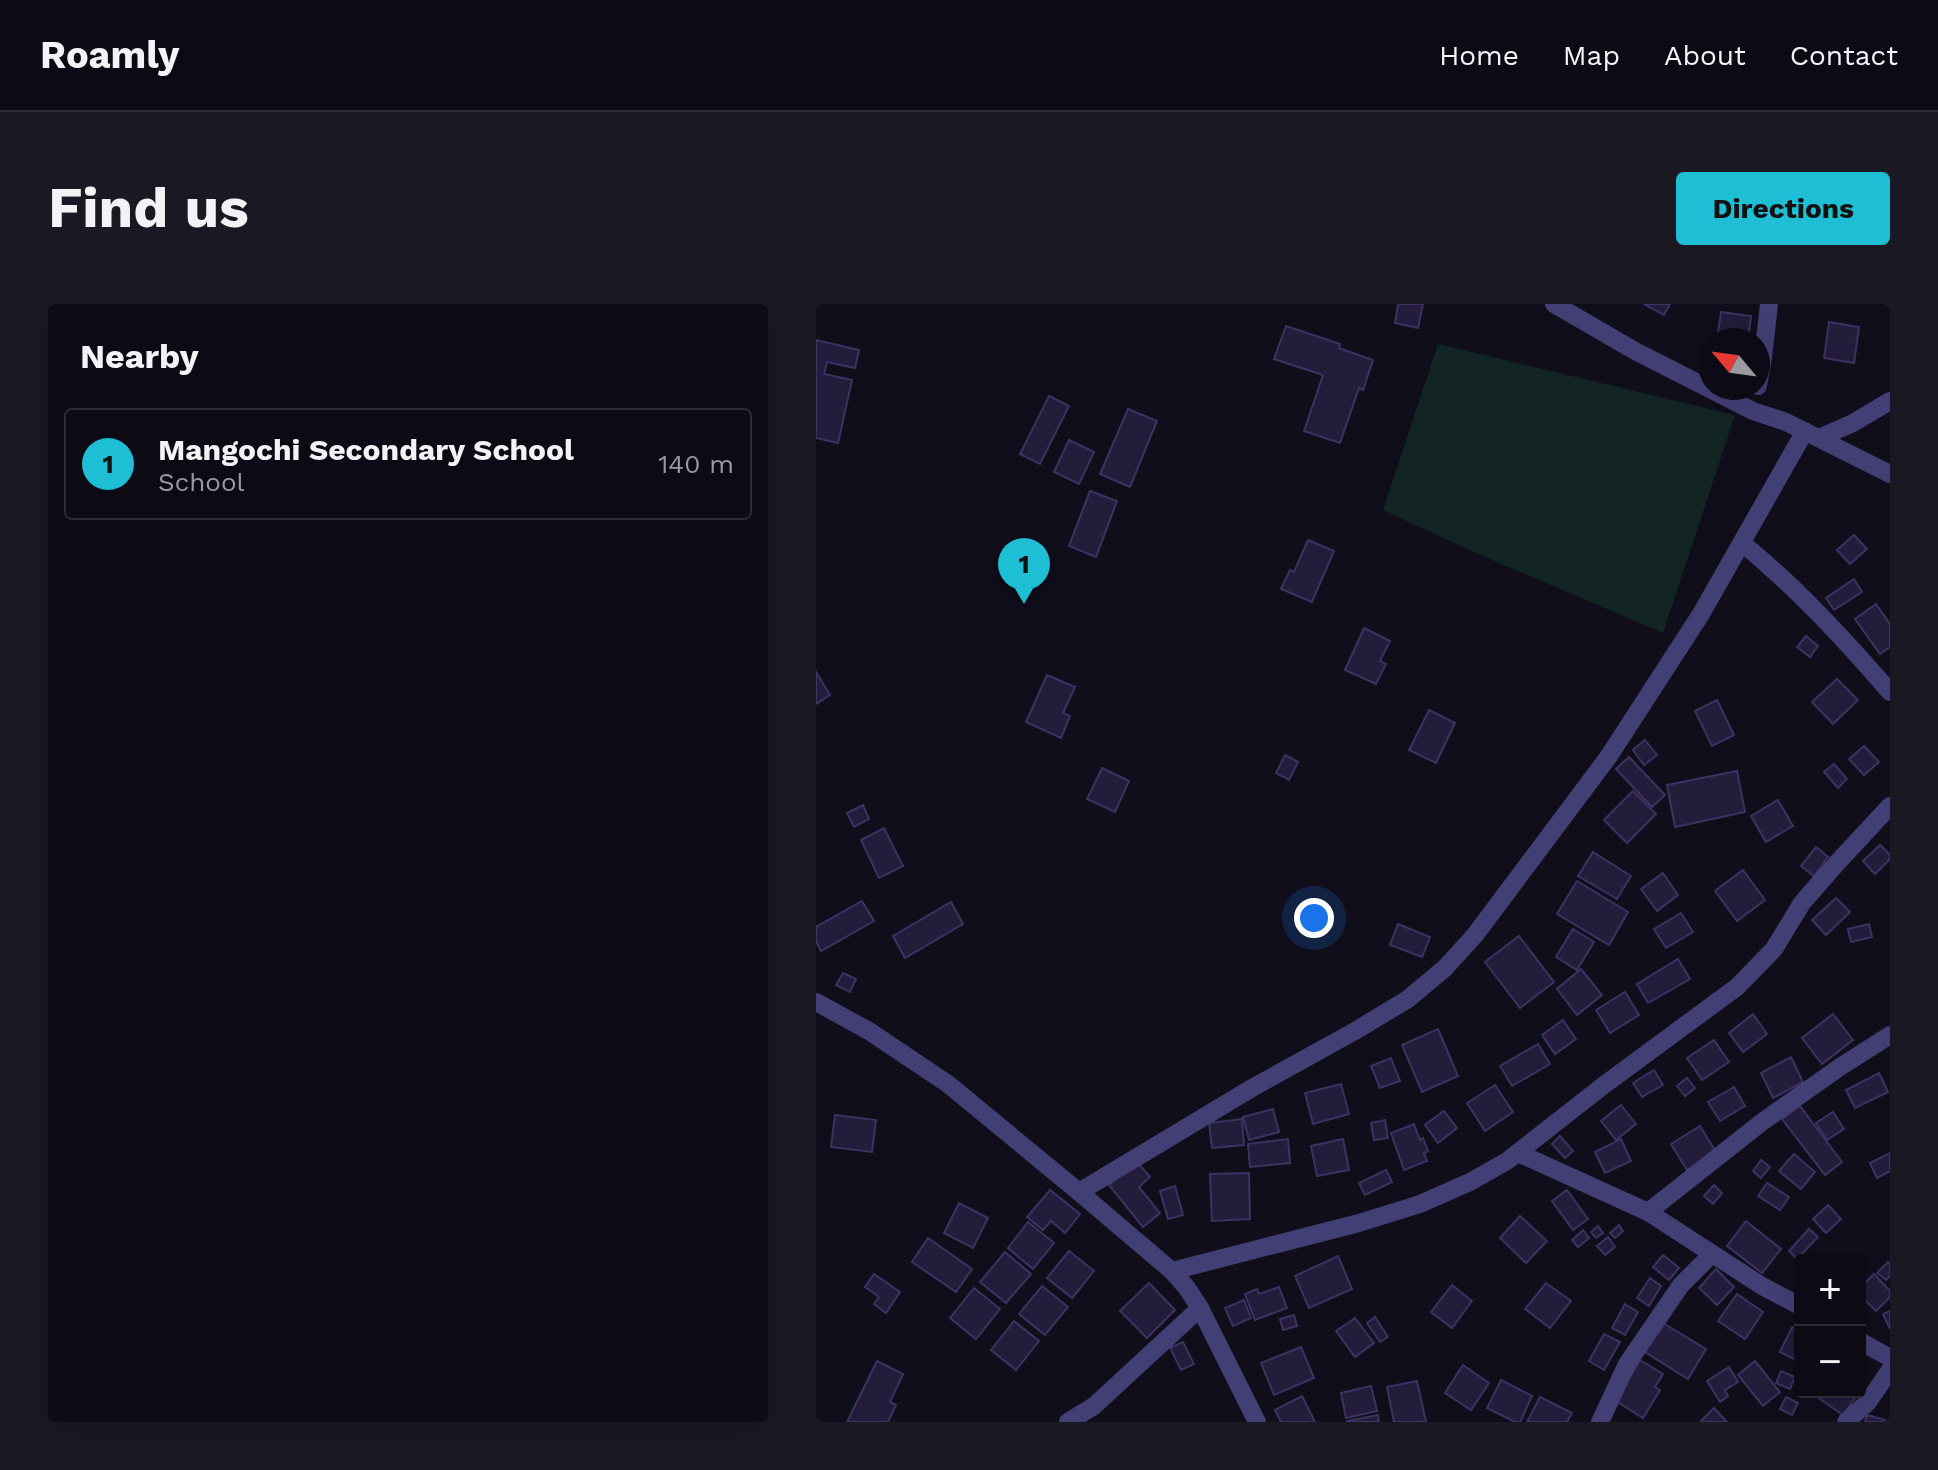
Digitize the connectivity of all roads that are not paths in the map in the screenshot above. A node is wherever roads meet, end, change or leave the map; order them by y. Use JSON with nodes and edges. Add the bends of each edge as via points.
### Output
{"nodes":[{"id":1,"x":1554,"y":304,"type":"edge"},
{"id":2,"x":1769,"y":304,"type":"edge"},
{"id":3,"x":1766,"y":328,"type":"edge"},
{"id":4,"x":1755,"y":400,"type":"edge"},
{"id":5,"x":1890,"y":401,"type":"edge"},
{"id":6,"x":1753,"y":411,"type":"junction"},
{"id":7,"x":1812,"y":434,"type":"junction"},
{"id":8,"x":1890,"y":474,"type":"edge"},
{"id":9,"x":1742,"y":543,"type":"junction"},
{"id":10,"x":1890,"y":692,"type":"edge"},
{"id":11,"x":1890,"y":806,"type":"edge"},
{"id":12,"x":816,"y":1002,"type":"edge"},
{"id":13,"x":1890,"y":1035,"type":"edge"},
{"id":14,"x":1518,"y":1153,"type":"junction"},
{"id":15,"x":1079,"y":1192,"type":"junction"},
{"id":16,"x":1648,"y":1212,"type":"junction"},
{"id":17,"x":1712,"y":1254,"type":"junction"},
{"id":18,"x":1172,"y":1271,"type":"junction"},
{"id":19,"x":1794,"y":1303,"type":"edge"},
{"id":20,"x":1200,"y":1308,"type":"junction"},
{"id":21,"x":1866,"y":1344,"type":"edge"},
{"id":22,"x":1890,"y":1358,"type":"edge"},
{"id":23,"x":1890,"y":1370,"type":"edge"},
{"id":24,"x":1068,"y":1422,"type":"edge"},
{"id":25,"x":1257,"y":1422,"type":"edge"},
{"id":26,"x":1600,"y":1422,"type":"edge"},
{"id":27,"x":1846,"y":1422,"type":"edge"}],
"edges":[{"from":1,"to":6,"type":"street"},
{"from":2,"to":3,"type":"street"},
{"from":4,"to":6,"type":"street"},
{"from":5,"to":7,"type":"street","via":[[1853,423]]},
{"from":6,"to":7,"type":"street"},
{"from":7,"to":8,"type":"street"},
{"from":7,"to":9,"type":"street"},
{"from":9,"to":10,"type":"street","via":[[1821,615]]},
{"from":9,"to":15,"type":"street","via":[[1609,756],[1445,968],[1408,999]]},
{"from":11,"to":14,"type":"street","via":[[1802,903],[1774,949],[1737,987]]},
{"from":12,"to":15,"type":"street","via":[[948,1084]]},
{"from":13,"to":16,"type":"street","via":[[1762,1122]]},
{"from":14,"to":16,"type":"street"},
{"from":14,"to":18,"type":"street","via":[[1420,1204]]},
{"from":15,"to":18,"type":"street"},
{"from":16,"to":17,"type":"street"},
{"from":17,"to":19,"type":"street"},
{"from":17,"to":26,"type":"street","via":[[1681,1285],[1627,1364]]},
{"from":18,"to":20,"type":"street"},
{"from":20,"to":24,"type":"street","via":[[1094,1406]]},
{"from":20,"to":25,"type":"street"},
{"from":21,"to":22,"type":"street"},
{"from":23,"to":27,"type":"street"}]}
